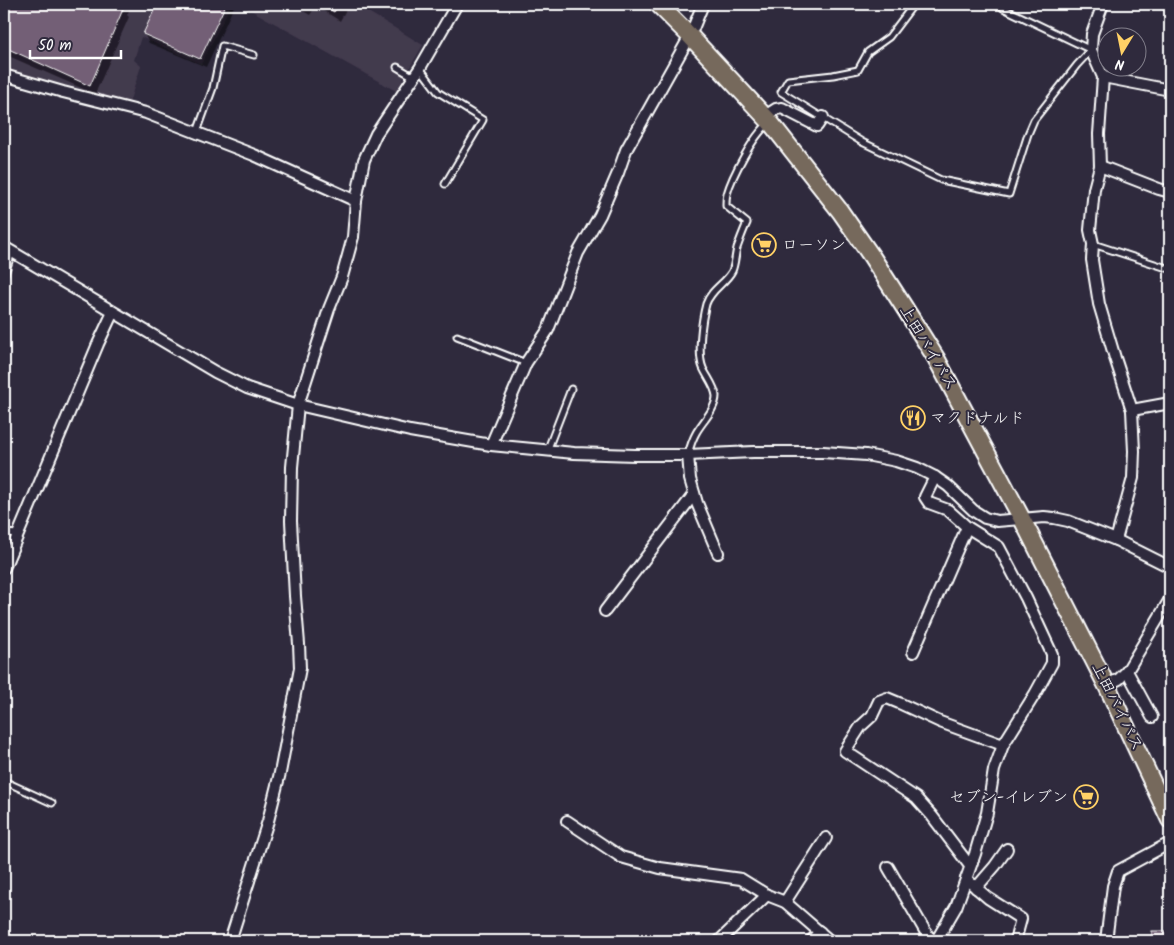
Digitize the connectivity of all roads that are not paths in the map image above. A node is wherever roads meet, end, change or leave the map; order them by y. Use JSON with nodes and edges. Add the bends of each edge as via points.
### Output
{"nodes":[{"id":1,"x":457,"y":4,"type":"edge"},
{"id":2,"x":658,"y":4,"type":"edge"},
{"id":3,"x":703,"y":4,"type":"edge"},
{"id":4,"x":914,"y":4,"type":"edge"},
{"id":5,"x":1103,"y":4,"type":"edge"},
{"id":6,"x":1003,"y":8,"type":"dead end"},
{"id":7,"x":690,"y":36,"type":"junction"},
{"id":8,"x":1091,"y":50,"type":"junction"},
{"id":9,"x":254,"y":55,"type":"dead end"},
{"id":10,"x":1096,"y":61,"type":"edge"},
{"id":11,"x":398,"y":67,"type":"dead end"},
{"id":12,"x":420,"y":68,"type":"junction"},
{"id":13,"x":4,"y":74,"type":"edge"},
{"id":14,"x":414,"y":77,"type":"junction"},
{"id":15,"x":1103,"y":78,"type":"edge"},
{"id":16,"x":1108,"y":78,"type":"edge"},
{"id":17,"x":1170,"y":90,"type":"edge"},
{"id":18,"x":822,"y":117,"type":"junction"},
{"id":19,"x":768,"y":119,"type":"junction"},
{"id":20,"x":197,"y":133,"type":"junction"},
{"id":21,"x":1100,"y":166,"type":"junction"},
{"id":22,"x":445,"y":184,"type":"dead end"},
{"id":23,"x":1170,"y":192,"type":"edge"},
{"id":24,"x":356,"y":201,"type":"junction"},
{"id":25,"x":1092,"y":244,"type":"junction"},
{"id":26,"x":8,"y":250,"type":"edge"},
{"id":27,"x":1170,"y":269,"type":"edge"},
{"id":28,"x":4,"y":277,"type":"edge"},
{"id":29,"x":113,"y":312,"type":"junction"},
{"id":30,"x":457,"y":336,"type":"dead end"},
{"id":31,"x":526,"y":363,"type":"junction"},
{"id":32,"x":571,"y":389,"type":"dead end"},
{"id":33,"x":1170,"y":403,"type":"edge"},
{"id":34,"x":298,"y":405,"type":"junction"},
{"id":35,"x":1132,"y":410,"type":"junction"},
{"id":36,"x":491,"y":445,"type":"junction"},
{"id":37,"x":547,"y":451,"type":"junction"},
{"id":38,"x":688,"y":455,"type":"junction"},
{"id":39,"x":935,"y":477,"type":"junction"},
{"id":40,"x":694,"y":494,"type":"junction"},
{"id":41,"x":1022,"y":519,"type":"junction"},
{"id":42,"x":967,"y":527,"type":"junction"},
{"id":43,"x":4,"y":533,"type":"edge"},
{"id":44,"x":18,"y":534,"type":"junction"},
{"id":45,"x":1116,"y":540,"type":"junction"},
{"id":46,"x":718,"y":554,"type":"dead end"},
{"id":47,"x":1170,"y":567,"type":"edge"},
{"id":48,"x":4,"y":568,"type":"edge"},
{"id":49,"x":1170,"y":599,"type":"edge"},
{"id":50,"x":605,"y":611,"type":"dead end"},
{"id":51,"x":913,"y":652,"type":"dead end"},
{"id":52,"x":1127,"y":671,"type":"junction"},
{"id":53,"x":1107,"y":685,"type":"junction"},
{"id":54,"x":1152,"y":717,"type":"dead end"},
{"id":55,"x":1003,"y":745,"type":"junction"},
{"id":56,"x":4,"y":781,"type":"edge"},
{"id":57,"x":52,"y":803,"type":"dead end"},
{"id":58,"x":1170,"y":820,"type":"edge"},
{"id":59,"x":567,"y":821,"type":"dead end"},
{"id":60,"x":826,"y":838,"type":"dead end"},
{"id":61,"x":1170,"y":844,"type":"edge"},
{"id":62,"x":1007,"y":848,"type":"dead end"},
{"id":63,"x":970,"y":866,"type":"junction"},
{"id":64,"x":888,"y":867,"type":"dead end"},
{"id":65,"x":966,"y":879,"type":"junction"},
{"id":66,"x":976,"y":888,"type":"junction"},
{"id":67,"x":767,"y":894,"type":"junction"},
{"id":68,"x":785,"y":902,"type":"junction"},
{"id":69,"x":820,"y":932,"type":"junction"},
{"id":70,"x":230,"y":941,"type":"edge"},
{"id":71,"x":720,"y":941,"type":"edge"},
{"id":72,"x":811,"y":941,"type":"edge"},
{"id":73,"x":830,"y":941,"type":"edge"},
{"id":74,"x":935,"y":941,"type":"edge"},
{"id":75,"x":1015,"y":941,"type":"edge"},
{"id":76,"x":1106,"y":941,"type":"edge"}],
"edges":[{"from":1,"to":12,"type":"street"},
{"from":2,"to":7,"type":"highway","name":"上田バイパス"},
{"from":3,"to":7,"type":"street"},
{"from":4,"to":18,"type":"lane","via":[[889,37],[868,52],[858,70],[788,80],[781,92]]},
{"from":5,"to":8,"type":"street","via":[[1092,34]]},
{"from":6,"to":8,"type":"lane"},
{"from":7,"to":19,"type":"highway","name":"上田バイパス"},
{"from":7,"to":31,"type":"street","via":[[626,150],[600,215],[578,253],[548,330]]},
{"from":8,"to":10,"type":"street"},
{"from":8,"to":18,"type":"lane","via":[[1034,120],[1009,194],[941,180],[862,142]]},
{"from":9,"to":20,"type":"lane","via":[[222,46],[213,88]]},
{"from":11,"to":14,"type":"lane"},
{"from":12,"to":14,"type":"street"},
{"from":12,"to":22,"type":"lane","via":[[438,92],[484,120]]},
{"from":13,"to":20,"type":"street","via":[[146,113]]},
{"from":14,"to":24,"type":"street","via":[[376,134],[364,160]]},
{"from":15,"to":21,"type":"street"},
{"from":16,"to":17,"type":"street"},
{"from":18,"to":19,"type":"street","via":[[817,126],[782,108],[776,109]]},
{"from":19,"to":38,"type":"lane","via":[[750,146],[726,196],[726,206],[746,223],[732,270],[709,296],[706,305],[701,358],[716,394]]},
{"from":19,"to":41,"type":"highway","name":"上田バイパス","via":[[840,211],[904,307],[936,358]]},
{"from":20,"to":24,"type":"street"},
{"from":21,"to":23,"type":"street"},
{"from":21,"to":25,"type":"street","via":[[1094,189],[1090,230]]},
{"from":24,"to":34,"type":"street","via":[[352,237],[342,277]]},
{"from":25,"to":27,"type":"lane"},
{"from":25,"to":35,"type":"street","via":[[1099,304]]},
{"from":26,"to":28,"type":"lane"},
{"from":26,"to":29,"type":"street"},
{"from":29,"to":34,"type":"street","via":[[215,372],[247,388]]},
{"from":29,"to":44,"type":"street"},
{"from":30,"to":31,"type":"lane"},
{"from":31,"to":36,"type":"street"},
{"from":32,"to":37,"type":"lane"},
{"from":33,"to":35,"type":"street"},
{"from":34,"to":36,"type":"street","via":[[410,431]]},
{"from":34,"to":70,"type":"street","via":[[292,467],[292,521],[300,668],[268,821]]},
{"from":35,"to":45,"type":"street","via":[[1132,478]]},
{"from":36,"to":37,"type":"street"},
{"from":37,"to":38,"type":"street"},
{"from":38,"to":39,"type":"street","via":[[854,453],[896,461]]},
{"from":38,"to":40,"type":"street"},
{"from":39,"to":41,"type":"street","via":[[985,518],[996,521]]},
{"from":39,"to":42,"type":"street","via":[[925,496],[929,503],[948,510]]},
{"from":40,"to":46,"type":"street"},
{"from":40,"to":50,"type":"street"},
{"from":41,"to":45,"type":"street","via":[[1044,517],[1068,521]]},
{"from":41,"to":53,"type":"highway","name":"上田バイパス"},
{"from":42,"to":51,"type":"street"},
{"from":42,"to":55,"type":"street","via":[[999,547],[1052,654],[1052,663]]},
{"from":43,"to":44,"type":"lane"},
{"from":44,"to":48,"type":"street"},
{"from":45,"to":47,"type":"street"},
{"from":49,"to":52,"type":"street"},
{"from":52,"to":53,"type":"street"},
{"from":52,"to":54,"type":"street"},
{"from":53,"to":58,"type":"highway","name":"上田バイパス"},
{"from":55,"to":63,"type":"street"},
{"from":55,"to":63,"type":"street","via":[[886,698],[879,700],[872,716],[861,726],[845,751],[916,798]]},
{"from":56,"to":57,"type":"lane"},
{"from":59,"to":67,"type":"street","via":[[621,857],[660,868],[741,879]]},
{"from":60,"to":68,"type":"street"},
{"from":61,"to":76,"type":"street","via":[[1118,871]]},
{"from":62,"to":66,"type":"street"},
{"from":63,"to":65,"type":"street"},
{"from":64,"to":74,"type":"street","via":[[928,936]]},
{"from":65,"to":66,"type":"street"},
{"from":65,"to":74,"type":"street","via":[[956,907]]},
{"from":66,"to":75,"type":"street","via":[[1021,919]]},
{"from":67,"to":68,"type":"street"},
{"from":67,"to":71,"type":"street"},
{"from":68,"to":69,"type":"street"},
{"from":69,"to":72,"type":"street"},
{"from":69,"to":73,"type":"street"}]}
